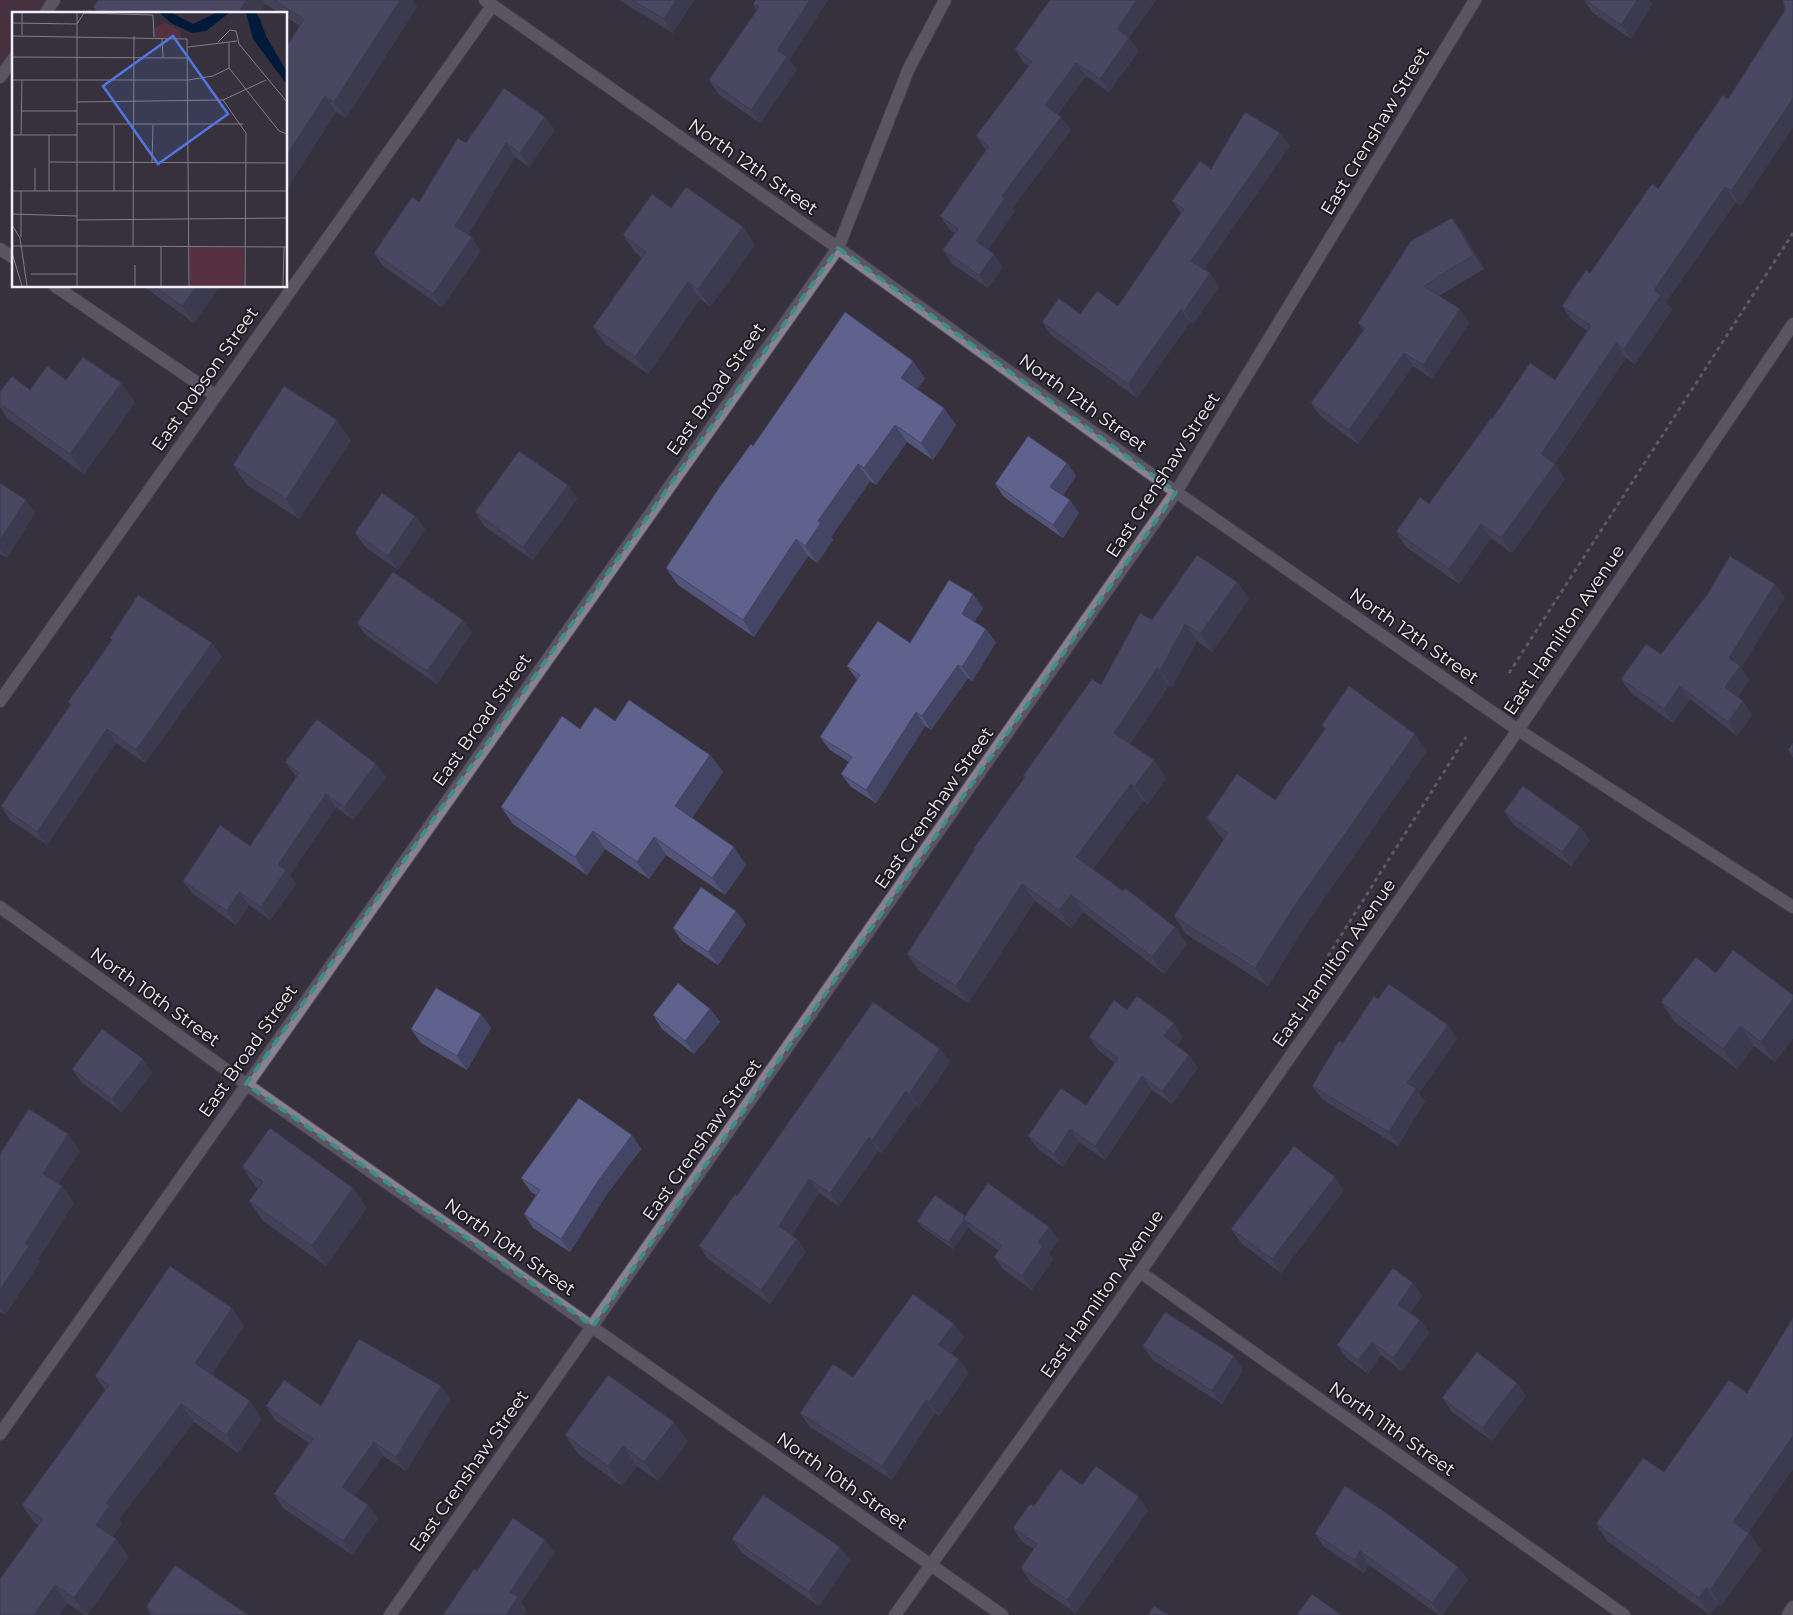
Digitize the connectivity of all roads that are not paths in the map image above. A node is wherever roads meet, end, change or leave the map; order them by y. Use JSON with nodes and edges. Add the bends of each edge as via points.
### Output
{"nodes":[{"id":1,"x":54,"y":0,"type":"edge"},
{"id":2,"x":945,"y":0,"type":"edge"},
{"id":3,"x":1475,"y":0,"type":"edge"},
{"id":4,"x":489,"y":3,"type":"edge"},
{"id":5,"x":45,"y":12,"type":"edge"},
{"id":6,"x":12,"y":61,"type":"edge"},
{"id":7,"x":0,"y":77,"type":"edge"},
{"id":8,"x":838,"y":248,"type":"junction"},
{"id":9,"x":0,"y":249,"type":"edge"},
{"id":10,"x":12,"y":257,"type":"edge"},
{"id":11,"x":58,"y":288,"type":"edge"},
{"id":12,"x":1793,"y":324,"type":"edge"},
{"id":13,"x":215,"y":395,"type":"junction"},
{"id":14,"x":1176,"y":492,"type":"junction"},
{"id":15,"x":0,"y":701,"type":"edge"},
{"id":16,"x":1518,"y":730,"type":"junction"},
{"id":17,"x":0,"y":907,"type":"edge"},
{"id":18,"x":1793,"y":907,"type":"edge"},
{"id":19,"x":246,"y":1084,"type":"junction"},
{"id":20,"x":1140,"y":1272,"type":"junction"},
{"id":21,"x":593,"y":1326,"type":"junction"},
{"id":22,"x":0,"y":1434,"type":"edge"},
{"id":23,"x":930,"y":1564,"type":"junction"},
{"id":24,"x":1793,"y":1607,"type":"edge"},
{"id":25,"x":390,"y":1615,"type":"edge"},
{"id":26,"x":895,"y":1615,"type":"edge"},
{"id":27,"x":1002,"y":1615,"type":"edge"},
{"id":28,"x":1624,"y":1615,"type":"edge"},
{"id":29,"x":1788,"y":1615,"type":"edge"}],
"edges":[{"from":1,"to":5,"type":"street"},
{"from":2,"to":8,"type":"street","name":"East Broad Street","via":[[909,68]]},
{"from":3,"to":14,"type":"street","name":"East Crenshaw Street"},
{"from":4,"to":8,"type":"street","name":"North 12th Street"},
{"from":4,"to":13,"type":"street","name":"East Robson Street"},
{"from":6,"to":7,"type":"street"},
{"from":8,"to":14,"type":"street","name":"North 12th Street"},
{"from":8,"to":19,"type":"street","name":"East Broad Street"},
{"from":9,"to":10,"type":"street"},
{"from":11,"to":13,"type":"street"},
{"from":12,"to":16,"type":"street","name":"East Hamilton Avenue"},
{"from":13,"to":15,"type":"street","name":"East Robson Street"},
{"from":14,"to":16,"type":"street","name":"North 12th Street"},
{"from":14,"to":21,"type":"street","name":"East Crenshaw Street"},
{"from":16,"to":18,"type":"street","name":"North 12th Street"},
{"from":16,"to":20,"type":"street","name":"East Hamilton Avenue"},
{"from":17,"to":19,"type":"street","name":"North 10th Street"},
{"from":19,"to":21,"type":"street","name":"North 10th Street"},
{"from":19,"to":22,"type":"street","name":"East Broad Street"},
{"from":20,"to":23,"type":"street","name":"East Hamilton Avenue"},
{"from":20,"to":28,"type":"street","name":"North 11th Street"},
{"from":21,"to":23,"type":"street","name":"North 10th Street"},
{"from":21,"to":25,"type":"street","name":"East Crenshaw Street"},
{"from":23,"to":26,"type":"street","name":"East Hamilton Avenue"},
{"from":23,"to":27,"type":"street","name":"North 10th Street"},
{"from":24,"to":29,"type":"street"}]}
